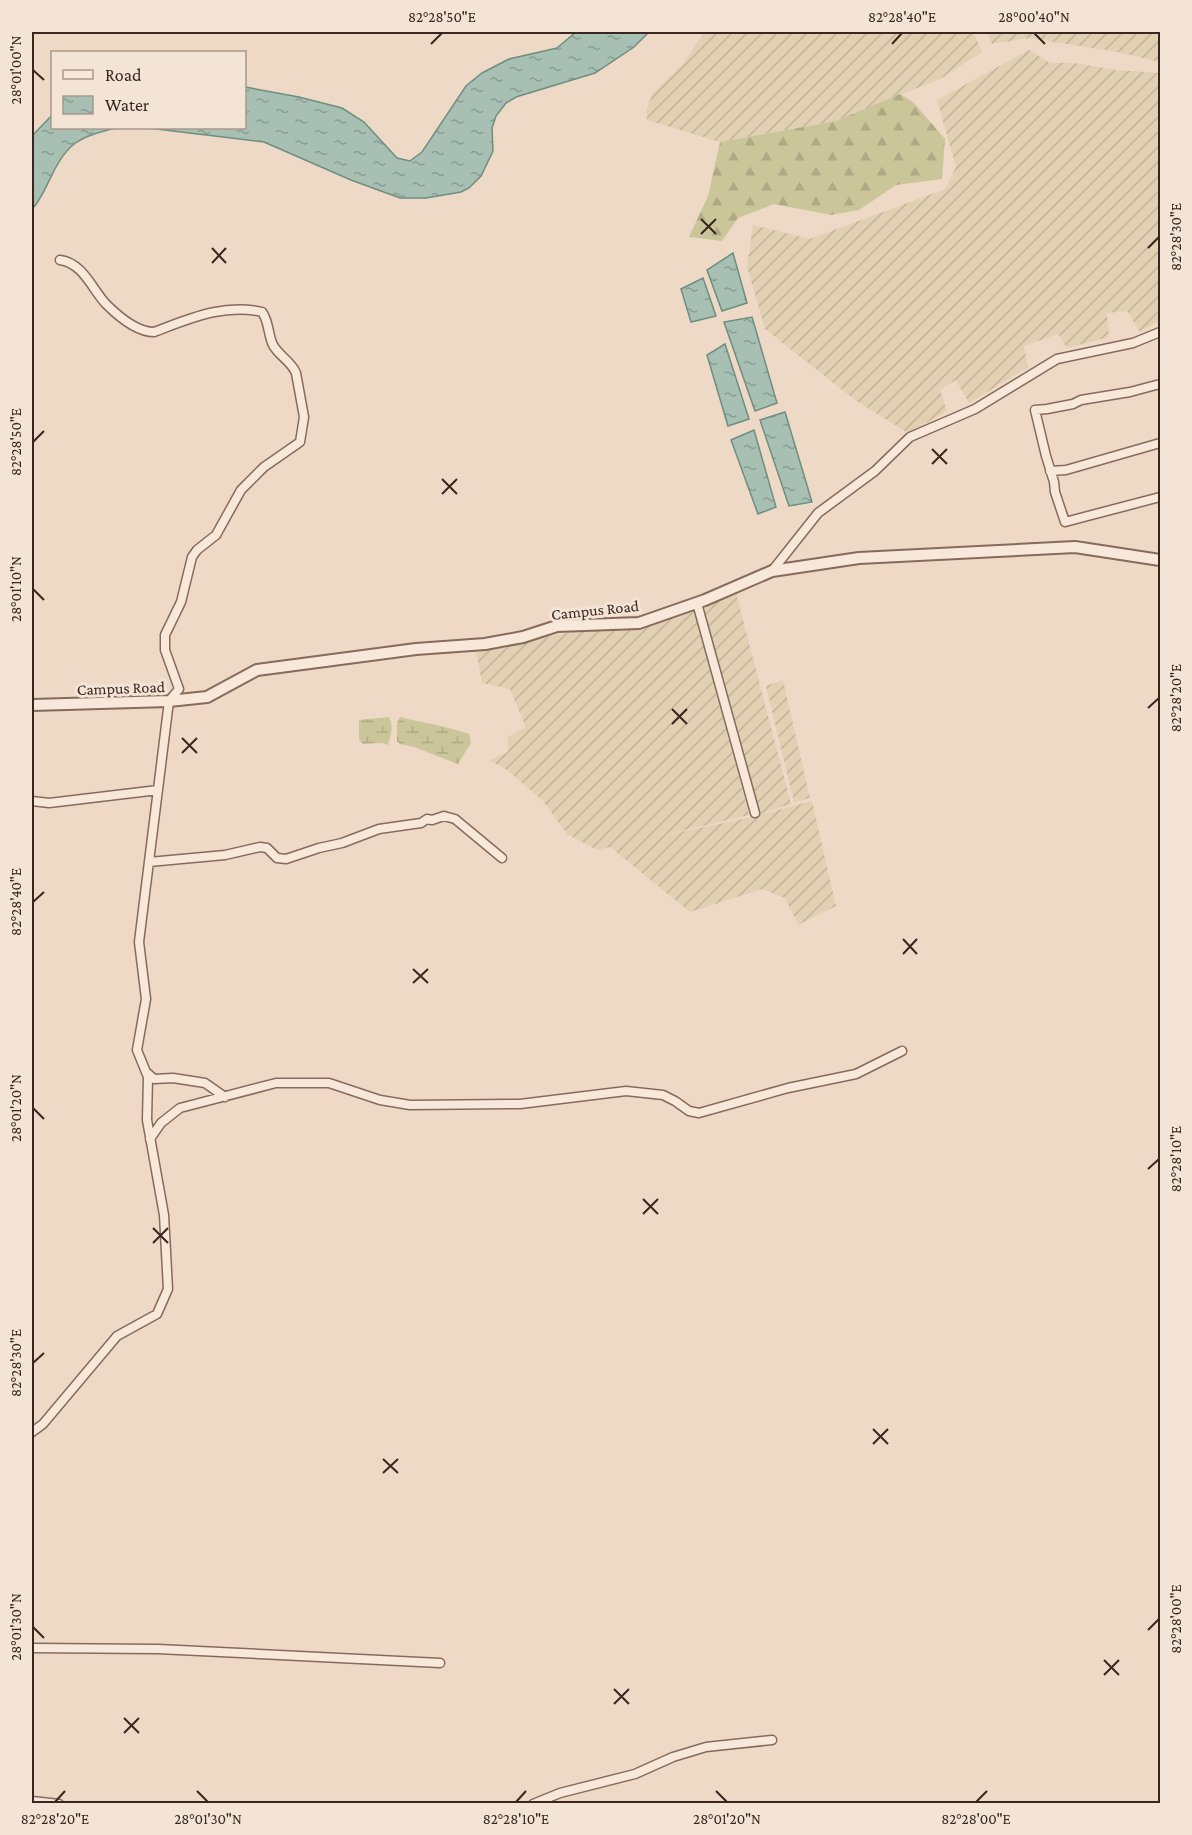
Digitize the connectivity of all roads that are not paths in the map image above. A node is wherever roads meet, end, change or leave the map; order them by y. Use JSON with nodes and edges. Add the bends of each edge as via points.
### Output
{"nodes":[{"id":1,"x":60,"y":260,"type":"dead end"},
{"id":2,"x":1161,"y":332,"type":"edge"},
{"id":3,"x":1161,"y":384,"type":"edge"},
{"id":4,"x":1161,"y":443,"type":"edge"},
{"id":5,"x":1050,"y":471,"type":"junction"},
{"id":6,"x":1161,"y":497,"type":"edge"},
{"id":7,"x":1161,"y":560,"type":"edge"},
{"id":8,"x":772,"y":571,"type":"junction"},
{"id":9,"x":696,"y":603,"type":"junction"},
{"id":10,"x":169,"y":701,"type":"junction"},
{"id":11,"x":32,"y":705,"type":"edge"},
{"id":12,"x":158,"y":790,"type":"junction"},
{"id":13,"x":32,"y":801,"type":"edge"},
{"id":14,"x":755,"y":813,"type":"dead end"},
{"id":15,"x":502,"y":858,"type":"dead end"},
{"id":16,"x":149,"y":861,"type":"junction"},
{"id":17,"x":902,"y":1051,"type":"dead end"},
{"id":18,"x":146,"y":1072,"type":"junction"},
{"id":19,"x":225,"y":1098,"type":"junction"},
{"id":20,"x":150,"y":1139,"type":"junction"},
{"id":21,"x":32,"y":1432,"type":"edge"},
{"id":22,"x":32,"y":1648,"type":"edge"},
{"id":23,"x":440,"y":1663,"type":"dead end"},
{"id":24,"x":772,"y":1740,"type":"dead end"},
{"id":25,"x":32,"y":1801,"type":"edge"},
{"id":26,"x":59,"y":1803,"type":"edge"},
{"id":27,"x":533,"y":1803,"type":"edge"}],
"edges":[{"from":1,"to":10,"type":"street","via":[[78,269],[106,304],[147,332],[227,309],[262,312],[276,349],[296,373],[304,417],[300,442],[264,467],[241,490],[216,535],[192,557],[182,602],[165,635],[165,650],[179,689]]},
{"from":2,"to":8,"type":"street","via":[[1133,343],[1057,359],[975,409],[910,437],[875,471],[818,513]]},
{"from":3,"to":5,"type":"street","via":[[1035,410]]},
{"from":4,"to":5,"type":"street"},
{"from":5,"to":6,"type":"street","via":[[1065,522]]},
{"from":7,"to":8,"type":"street","name":"Campus Road","via":[[1075,547],[859,558]]},
{"from":8,"to":9,"type":"street","name":"Campus Road"},
{"from":9,"to":10,"type":"street","name":"Campus Road","via":[[639,623],[557,626],[485,645],[416,648],[257,670],[207,697]]},
{"from":9,"to":14,"type":"street"},
{"from":10,"to":11,"type":"street","name":"Campus Road"},
{"from":10,"to":12,"type":"street"},
{"from":12,"to":13,"type":"street","via":[[49,803]]},
{"from":12,"to":16,"type":"street"},
{"from":15,"to":16,"type":"street","via":[[455,819],[444,816],[379,829],[286,859],[260,847],[225,855]]},
{"from":16,"to":18,"type":"street","via":[[139,942],[146,999],[137,1050]]},
{"from":17,"to":19,"type":"street","via":[[856,1074],[699,1113],[688,1111],[663,1095],[626,1091],[520,1104],[410,1105],[380,1100],[329,1083],[276,1083]]},
{"from":18,"to":19,"type":"street","via":[[154,1079],[205,1083]]},
{"from":18,"to":20,"type":"street"},
{"from":19,"to":20,"type":"street","via":[[180,1108]]},
{"from":20,"to":21,"type":"street","via":[[164,1215],[168,1289],[157,1314],[117,1336]]},
{"from":22,"to":23,"type":"street","via":[[158,1649]]},
{"from":24,"to":27,"type":"street","via":[[706,1747],[635,1774]]},
{"from":25,"to":26,"type":"street"}]}
